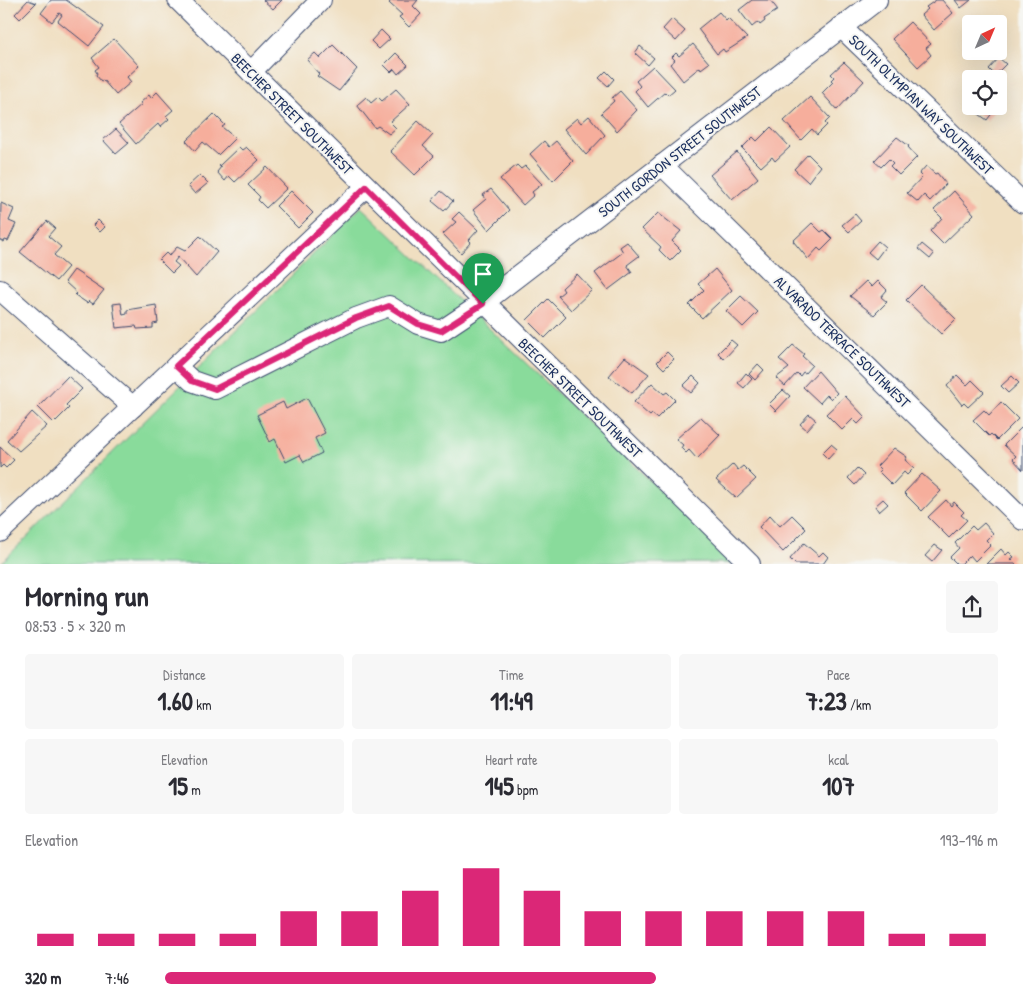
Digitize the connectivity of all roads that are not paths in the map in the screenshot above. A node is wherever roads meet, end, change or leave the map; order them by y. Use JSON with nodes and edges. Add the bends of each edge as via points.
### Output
{"nodes":[{"id":1,"x":178,"y":0,"type":"edge"},
{"id":2,"x":321,"y":0,"type":"edge"},
{"id":3,"x":877,"y":0,"type":"edge"},
{"id":4,"x":842,"y":27,"type":"junction"},
{"id":5,"x":251,"y":72,"type":"junction"},
{"id":6,"x":662,"y":165,"type":"junction"},
{"id":7,"x":366,"y":187,"type":"junction"},
{"id":8,"x":1023,"y":203,"type":"edge"},
{"id":9,"x":0,"y":290,"type":"edge"},
{"id":10,"x":483,"y":304,"type":"junction"},
{"id":11,"x":176,"y":366,"type":"junction"},
{"id":12,"x":133,"y":407,"type":"junction"},
{"id":13,"x":1023,"y":520,"type":"edge"},
{"id":14,"x":0,"y":532,"type":"edge"},
{"id":15,"x":750,"y":564,"type":"edge"}],
"edges":[{"from":1,"to":5,"type":"street","name":"BEECHER STREET SOUTHWEST"},
{"from":2,"to":5,"type":"street"},
{"from":3,"to":4,"type":"street","name":"SOUTH GORDON STREET SOUTHWEST"},
{"from":4,"to":6,"type":"street","name":"SOUTH GORDON STREET SOUTHWEST"},
{"from":4,"to":8,"type":"street","name":"SOUTH OLYMPIAN WAY SOUTHWEST"},
{"from":5,"to":7,"type":"street","name":"BEECHER STREET SOUTHWEST"},
{"from":6,"to":10,"type":"street","name":"SOUTH GORDON STREET SOUTHWEST"},
{"from":6,"to":13,"type":"street","name":"ALVARADO TERRACE SOUTHWEST"},
{"from":7,"to":10,"type":"street","name":"BEECHER STREET SOUTHWEST"},
{"from":7,"to":11,"type":"street"},
{"from":9,"to":12,"type":"street"},
{"from":10,"to":11,"type":"street","name":"SOUTH GORDON STREET SOUTHWEST","via":[[441,331],[418,324],[389,306],[356,318],[215,389],[192,381]]},
{"from":10,"to":15,"type":"street","name":"BEECHER STREET SOUTHWEST"},
{"from":11,"to":12,"type":"street"},
{"from":12,"to":14,"type":"street"}]}
